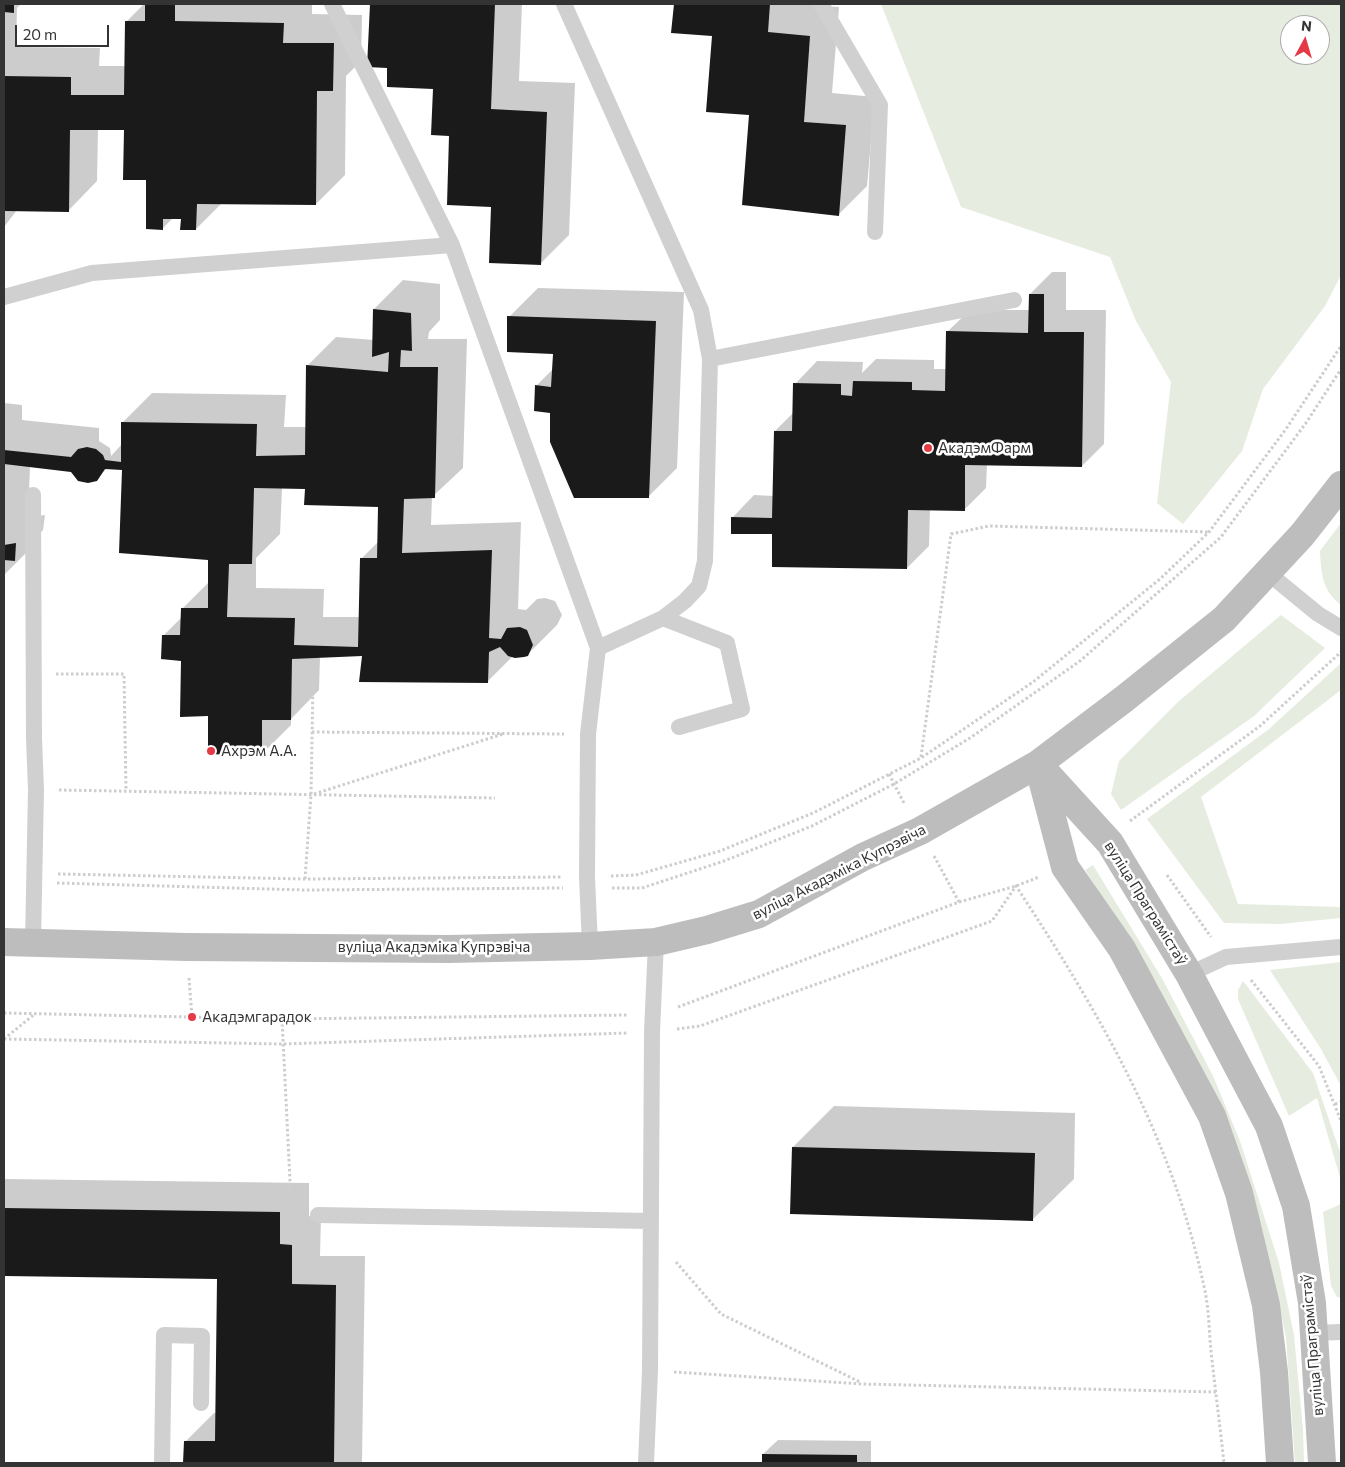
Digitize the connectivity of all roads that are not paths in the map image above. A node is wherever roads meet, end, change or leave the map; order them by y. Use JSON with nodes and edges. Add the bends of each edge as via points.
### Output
{"nodes":[{"id":1,"x":332,"y":4,"type":"edge"},
{"id":2,"x":564,"y":4,"type":"edge"},
{"id":3,"x":821,"y":4,"type":"edge"},
{"id":4,"x":876,"y":232,"type":"dead end"},
{"id":5,"x":452,"y":245,"type":"junction"},
{"id":6,"x":4,"y":297,"type":"edge"},
{"id":7,"x":1014,"y":300,"type":"dead end"},
{"id":8,"x":710,"y":359,"type":"junction"},
{"id":9,"x":1341,"y":485,"type":"edge"},
{"id":10,"x":33,"y":495,"type":"dead end"},
{"id":11,"x":1268,"y":574,"type":"junction"},
{"id":12,"x":664,"y":618,"type":"junction"},
{"id":13,"x":1341,"y":628,"type":"edge"},
{"id":14,"x":598,"y":648,"type":"junction"},
{"id":15,"x":679,"y":727,"type":"dead end"},
{"id":16,"x":1038,"y":764,"type":"junction"},
{"id":17,"x":4,"y":942,"type":"edge"},
{"id":18,"x":33,"y":942,"type":"junction"},
{"id":19,"x":656,"y":942,"type":"junction"},
{"id":20,"x":590,"y":946,"type":"junction"},
{"id":21,"x":1341,"y":947,"type":"edge"},
{"id":22,"x":1190,"y":974,"type":"junction"},
{"id":23,"x":318,"y":1214,"type":"road end"},
{"id":24,"x":651,"y":1221,"type":"junction"},
{"id":25,"x":1341,"y":1332,"type":"edge"},
{"id":26,"x":1313,"y":1333,"type":"junction"},
{"id":27,"x":201,"y":1403,"type":"dead end"},
{"id":28,"x":162,"y":1463,"type":"edge"},
{"id":29,"x":646,"y":1463,"type":"edge"},
{"id":30,"x":1280,"y":1463,"type":"edge"},
{"id":31,"x":1322,"y":1463,"type":"edge"}],
"edges":[{"from":1,"to":5,"type":"lane"},
{"from":2,"to":8,"type":"lane","via":[[701,310]]},
{"from":3,"to":4,"type":"lane","via":[[880,105]]},
{"from":5,"to":6,"type":"lane","via":[[92,273]]},
{"from":5,"to":14,"type":"lane"},
{"from":7,"to":8,"type":"lane"},
{"from":8,"to":12,"type":"lane","via":[[705,561],[699,586]]},
{"from":9,"to":11,"type":"main road","name":"вуліца Акадэміка Купрэвіча"},
{"from":10,"to":18,"type":"lane","via":[[36,790]]},
{"from":11,"to":13,"type":"lane"},
{"from":11,"to":16,"type":"main road","name":"вуліца Акадэміка Купрэвіча","via":[[1224,619]]},
{"from":12,"to":14,"type":"lane"},
{"from":12,"to":15,"type":"lane","via":[[728,643],[742,709]]},
{"from":14,"to":20,"type":"lane","via":[[588,734]]},
{"from":16,"to":19,"type":"main road","name":"вуліца Акадэміка Купрэвіча","via":[[920,831],[863,857],[759,914]]},
{"from":16,"to":22,"type":"main road","name":"вуліца Праграмістаў","via":[[1110,843]]},
{"from":16,"to":30,"type":"main road","via":[[1065,867],[1122,950],[1212,1116],[1239,1193],[1266,1305]]},
{"from":17,"to":18,"type":"main road","name":"вуліца Акадэміка Купрэвіча"},
{"from":18,"to":20,"type":"main road","name":"вуліца Акадэміка Купрэвіча","via":[[448,949]]},
{"from":19,"to":20,"type":"main road","name":"вуліца Акадэміка Купрэвіча"},
{"from":19,"to":24,"type":"lane"},
{"from":21,"to":22,"type":"lane","via":[[1226,957]]},
{"from":22,"to":26,"type":"main road","name":"вуліца Праграмістаў","via":[[1269,1126],[1283,1163],[1296,1206],[1312,1303]]},
{"from":23,"to":24,"type":"lane"},
{"from":24,"to":29,"type":"lane"},
{"from":25,"to":26,"type":"lane"},
{"from":26,"to":31,"type":"main road","name":"вуліца Праграмістаў"},
{"from":27,"to":28,"type":"lane","via":[[202,1336],[164,1335]]}]}
